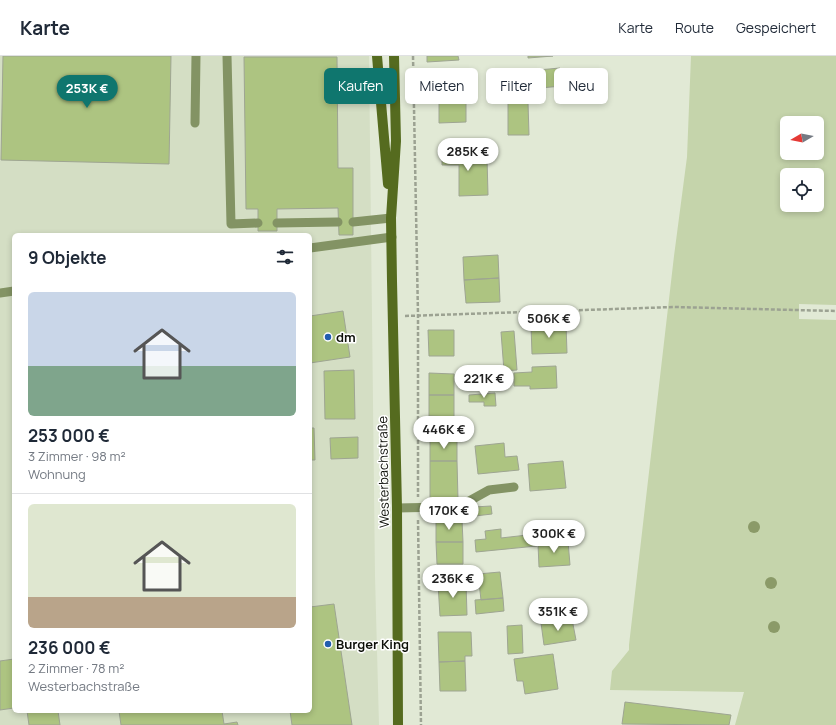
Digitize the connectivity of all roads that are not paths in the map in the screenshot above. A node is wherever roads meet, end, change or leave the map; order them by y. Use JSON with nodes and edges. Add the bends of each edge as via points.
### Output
{"nodes":[{"id":1,"x":196,"y":56,"type":"edge"},
{"id":2,"x":227,"y":56,"type":"edge"},
{"id":3,"x":377,"y":56,"type":"edge"},
{"id":4,"x":394,"y":56,"type":"edge"},
{"id":5,"x":195,"y":123,"type":"dead end"},
{"id":6,"x":392,"y":218,"type":"junction"},
{"id":7,"x":338,"y":222,"type":"dead end"},
{"id":8,"x":353,"y":222,"type":"dead end"},
{"id":9,"x":258,"y":223,"type":"dead end"},
{"id":10,"x":277,"y":223,"type":"dead end"},
{"id":11,"x":392,"y":237,"type":"junction"},
{"id":12,"x":312,"y":248,"type":"edge"},
{"id":13,"x":12,"y":291,"type":"edge"},
{"id":14,"x":0,"y":293,"type":"edge"},
{"id":15,"x":514,"y":487,"type":"dead end"},
{"id":16,"x":397,"y":508,"type":"junction"},
{"id":17,"x":398,"y":725,"type":"edge"}],
"edges":[{"from":1,"to":5,"type":"lane"},
{"from":2,"to":9,"type":"lane","via":[[231,224]]},
{"from":3,"to":6,"type":"main road","name":"Westerbachstraße"},
{"from":4,"to":6,"type":"main road","name":"Westerbachstraße","via":[[396,141]]},
{"from":6,"to":8,"type":"lane"},
{"from":6,"to":11,"type":"main road","name":"Westerbachstraße"},
{"from":7,"to":10,"type":"lane"},
{"from":11,"to":12,"type":"lane"},
{"from":11,"to":16,"type":"main road","name":"Westerbachstraße"},
{"from":13,"to":14,"type":"lane"},
{"from":15,"to":16,"type":"lane","via":[[490,490],[462,505]]},
{"from":16,"to":17,"type":"main road","name":"Westerbachstraße"}]}
